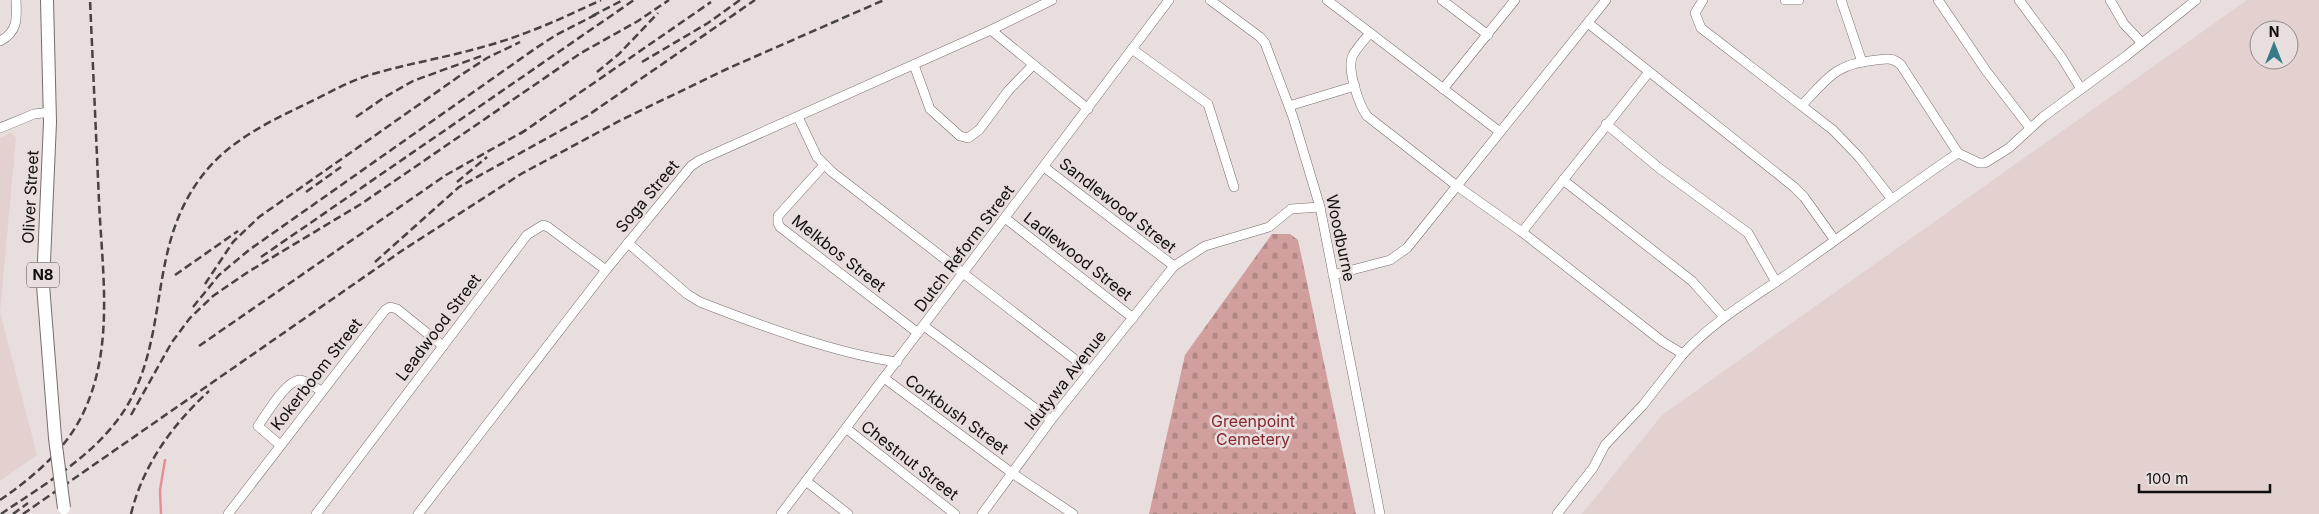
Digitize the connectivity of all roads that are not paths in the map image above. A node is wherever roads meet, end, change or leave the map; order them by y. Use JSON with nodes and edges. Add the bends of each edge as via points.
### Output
{"nodes":[{"id":1,"x":16,"y":0,"type":"edge"},
{"id":2,"x":47,"y":0,"type":"edge"},
{"id":3,"x":1052,"y":0,"type":"edge"},
{"id":4,"x":1210,"y":0,"type":"edge"},
{"id":5,"x":1327,"y":0,"type":"edge"},
{"id":6,"x":1442,"y":0,"type":"edge"},
{"id":7,"x":1516,"y":0,"type":"edge"},
{"id":8,"x":1606,"y":0,"type":"edge"},
{"id":9,"x":1703,"y":0,"type":"edge"},
{"id":10,"x":1785,"y":0,"type":"edge"},
{"id":11,"x":1799,"y":0,"type":"edge"},
{"id":12,"x":1841,"y":0,"type":"edge"},
{"id":13,"x":1938,"y":0,"type":"edge"},
{"id":14,"x":2019,"y":0,"type":"edge"},
{"id":15,"x":2110,"y":0,"type":"edge"},
{"id":16,"x":1165,"y":1,"type":"edge"},
{"id":17,"x":2193,"y":1,"type":"edge"},
{"id":18,"x":1588,"y":22,"type":"junction"},
{"id":19,"x":990,"y":30,"type":"junction"},
{"id":20,"x":1370,"y":33,"type":"junction"},
{"id":21,"x":1488,"y":35,"type":"junction"},
{"id":22,"x":0,"y":42,"type":"edge"},
{"id":23,"x":2142,"y":43,"type":"junction"},
{"id":24,"x":1132,"y":50,"type":"junction"},
{"id":25,"x":1862,"y":62,"type":"junction"},
{"id":26,"x":914,"y":65,"type":"junction"},
{"id":27,"x":1032,"y":66,"type":"junction"},
{"id":28,"x":1648,"y":72,"type":"junction"},
{"id":29,"x":1355,"y":86,"type":"junction"},
{"id":30,"x":1443,"y":89,"type":"junction"},
{"id":31,"x":2081,"y":90,"type":"junction"},
{"id":32,"x":1802,"y":105,"type":"junction"},
{"id":33,"x":1289,"y":106,"type":"junction"},
{"id":34,"x":1088,"y":109,"type":"junction"},
{"id":35,"x":50,"y":112,"type":"junction"},
{"id":36,"x":798,"y":117,"type":"junction"},
{"id":37,"x":1606,"y":124,"type":"junction"},
{"id":38,"x":0,"y":128,"type":"edge"},
{"id":39,"x":2030,"y":128,"type":"junction"},
{"id":40,"x":1500,"y":132,"type":"junction"},
{"id":41,"x":1958,"y":153,"type":"junction"},
{"id":42,"x":824,"y":164,"type":"junction"},
{"id":43,"x":1044,"y":167,"type":"junction"},
{"id":44,"x":1563,"y":180,"type":"junction"},
{"id":45,"x":1457,"y":186,"type":"junction"},
{"id":46,"x":1234,"y":187,"type":"dead end"},
{"id":47,"x":1891,"y":198,"type":"junction"},
{"id":48,"x":1320,"y":207,"type":"junction"},
{"id":49,"x":1005,"y":218,"type":"junction"},
{"id":50,"x":1522,"y":232,"type":"junction"},
{"id":51,"x":1834,"y":239,"type":"junction"},
{"id":52,"x":628,"y":243,"type":"junction"},
{"id":53,"x":1174,"y":266,"type":"junction"},
{"id":54,"x":606,"y":270,"type":"junction"},
{"id":55,"x":964,"y":272,"type":"junction"},
{"id":56,"x":1333,"y":275,"type":"junction"},
{"id":57,"x":1776,"y":282,"type":"junction"},
{"id":58,"x":1724,"y":317,"type":"junction"},
{"id":59,"x":1133,"y":318,"type":"junction"},
{"id":60,"x":921,"y":329,"type":"junction"},
{"id":61,"x":443,"y":346,"type":"junction"},
{"id":62,"x":1683,"y":354,"type":"junction"},
{"id":63,"x":896,"y":362,"type":"junction"},
{"id":64,"x":1090,"y":371,"type":"junction"},
{"id":65,"x":884,"y":378,"type":"junction"},
{"id":66,"x":321,"y":391,"type":"junction"},
{"id":67,"x":1051,"y":420,"type":"junction"},
{"id":68,"x":846,"y":429,"type":"junction"},
{"id":69,"x":280,"y":446,"type":"junction"},
{"id":70,"x":1012,"y":473,"type":"junction"},
{"id":71,"x":806,"y":481,"type":"junction"},
{"id":72,"x":65,"y":511,"type":"edge"},
{"id":73,"x":419,"y":513,"type":"edge"},
{"id":74,"x":228,"y":514,"type":"edge"},
{"id":75,"x":316,"y":514,"type":"edge"},
{"id":76,"x":781,"y":514,"type":"edge"},
{"id":77,"x":848,"y":514,"type":"edge"},
{"id":78,"x":955,"y":514,"type":"edge"},
{"id":79,"x":982,"y":514,"type":"edge"},
{"id":80,"x":1074,"y":514,"type":"edge"},
{"id":81,"x":1380,"y":514,"type":"edge"},
{"id":82,"x":1557,"y":514,"type":"edge"}],
"edges":[{"from":1,"to":22,"type":"street","via":[[16,26]]},
{"from":2,"to":35,"type":"highway","name":"Oliver Street","number":"N8"},
{"from":3,"to":19,"type":"street","name":"Soga Street"},
{"from":4,"to":33,"type":"street","name":"Woodburne","via":[[1260,37]]},
{"from":5,"to":20,"type":"street"},
{"from":6,"to":21,"type":"street"},
{"from":7,"to":21,"type":"street"},
{"from":8,"to":18,"type":"street"},
{"from":9,"to":32,"type":"street","via":[[1695,13],[1701,28]]},
{"from":10,"to":11,"type":"street"},
{"from":12,"to":25,"type":"street"},
{"from":13,"to":39,"type":"street"},
{"from":14,"to":31,"type":"street","via":[[2062,58]]},
{"from":15,"to":23,"type":"street","via":[[2124,24]]},
{"from":16,"to":24,"type":"street","name":"Dutch Reform Street"},
{"from":17,"to":23,"type":"street"},
{"from":18,"to":28,"type":"street"},
{"from":18,"to":40,"type":"street"},
{"from":19,"to":26,"type":"street","name":"Soga Street"},
{"from":19,"to":27,"type":"street"},
{"from":20,"to":29,"type":"street","via":[[1352,56]]},
{"from":20,"to":30,"type":"street"},
{"from":21,"to":30,"type":"street"},
{"from":23,"to":31,"type":"street"},
{"from":24,"to":34,"type":"street","name":"Dutch Reform Street"},
{"from":24,"to":46,"type":"street","via":[[1208,104]]},
{"from":25,"to":32,"type":"street","via":[[1835,71]]},
{"from":25,"to":41,"type":"street","via":[[1894,59],[1901,64]]},
{"from":26,"to":27,"type":"street","via":[[930,109],[960,136],[968,138],[979,130],[1008,91]]},
{"from":26,"to":36,"type":"street","name":"Soga Street"},
{"from":27,"to":34,"type":"street"},
{"from":28,"to":37,"type":"street"},
{"from":28,"to":51,"type":"street","via":[[1794,187]]},
{"from":29,"to":33,"type":"street"},
{"from":29,"to":45,"type":"street","via":[[1367,116]]},
{"from":30,"to":40,"type":"street"},
{"from":31,"to":39,"type":"street"},
{"from":32,"to":47,"type":"street","via":[[1848,144]]},
{"from":33,"to":48,"type":"street","name":"Woodburne"},
{"from":34,"to":43,"type":"street","name":"Dutch Reform Street"},
{"from":35,"to":38,"type":"street","via":[[28,116]]},
{"from":35,"to":72,"type":"highway","name":"Oliver Street","number":"N8","bridge":true,"via":[[43,285],[55,438]]},
{"from":36,"to":42,"type":"street","via":[[817,157]]},
{"from":36,"to":52,"type":"street","name":"Soga Street","via":[[691,166]]},
{"from":37,"to":44,"type":"street"},
{"from":37,"to":57,"type":"street","via":[[1658,168],[1748,234]]},
{"from":39,"to":41,"type":"street","via":[[2009,148],[1985,163]]},
{"from":40,"to":45,"type":"street"},
{"from":41,"to":47,"type":"street"},
{"from":42,"to":55,"type":"street"},
{"from":42,"to":60,"type":"street","name":"Melkbos Street","via":[[778,216],[780,227]]},
{"from":43,"to":49,"type":"street","name":"Dutch Reform Street"},
{"from":43,"to":53,"type":"street","name":"Sandlewood Street"},
{"from":44,"to":50,"type":"street"},
{"from":44,"to":58,"type":"street","via":[[1692,281]]},
{"from":45,"to":50,"type":"street"},
{"from":45,"to":56,"type":"street","via":[[1401,253],[1390,260]]},
{"from":47,"to":51,"type":"street"},
{"from":48,"to":53,"type":"street","name":"Idutywa Avenue","via":[[1291,209],[1269,227],[1205,246]]},
{"from":48,"to":56,"type":"street","name":"Woodburne"},
{"from":49,"to":55,"type":"street","name":"Dutch Reform Street"},
{"from":49,"to":59,"type":"street","name":"Ladlewood Street"},
{"from":50,"to":62,"type":"street","via":[[1663,342]]},
{"from":51,"to":57,"type":"street"},
{"from":52,"to":54,"type":"street","name":"Soga Street"},
{"from":52,"to":63,"type":"street","via":[[700,302],[832,347]]},
{"from":53,"to":59,"type":"street","name":"Idutywa Avenue"},
{"from":54,"to":61,"type":"street","name":"Leadwood Street","via":[[548,226],[538,227],[527,235]]},
{"from":54,"to":73,"type":"street","name":"Soga Street"},
{"from":55,"to":60,"type":"street","name":"Dutch Reform Street"},
{"from":55,"to":64,"type":"street"},
{"from":56,"to":81,"type":"street","name":"Woodburne"},
{"from":57,"to":58,"type":"street"},
{"from":58,"to":62,"type":"street"},
{"from":59,"to":64,"type":"street","name":"Idutywa Avenue"},
{"from":60,"to":63,"type":"street","name":"Dutch Reform Street"},
{"from":60,"to":67,"type":"street"},
{"from":61,"to":66,"type":"street","name":"Kokerboom Street","via":[[397,309],[387,308]]},
{"from":61,"to":75,"type":"street","name":"Leadwood Street"},
{"from":62,"to":82,"type":"street","via":[[1643,405],[1605,445],[1593,468]]},
{"from":63,"to":65,"type":"street","name":"Dutch Reform Street"},
{"from":64,"to":67,"type":"street","name":"Idutywa Avenue"},
{"from":65,"to":68,"type":"street","name":"Dutch Reform Street"},
{"from":65,"to":70,"type":"street","name":"Corkbush Street"},
{"from":66,"to":69,"type":"street","name":"Kokerboom Street"},
{"from":66,"to":69,"type":"street","via":[[298,380],[283,392],[258,426]]},
{"from":67,"to":70,"type":"street","name":"Idutywa Avenue"},
{"from":68,"to":71,"type":"street","name":"Dutch Reform Street"},
{"from":68,"to":78,"type":"street","name":"Chestnut Street"},
{"from":69,"to":74,"type":"street","name":"Kokerboom Street"},
{"from":70,"to":79,"type":"street","name":"Idutywa Avenue"},
{"from":70,"to":80,"type":"street","name":"Corkbush Street"},
{"from":71,"to":76,"type":"street","name":"Dutch Reform Street"},
{"from":71,"to":77,"type":"street"}]}
